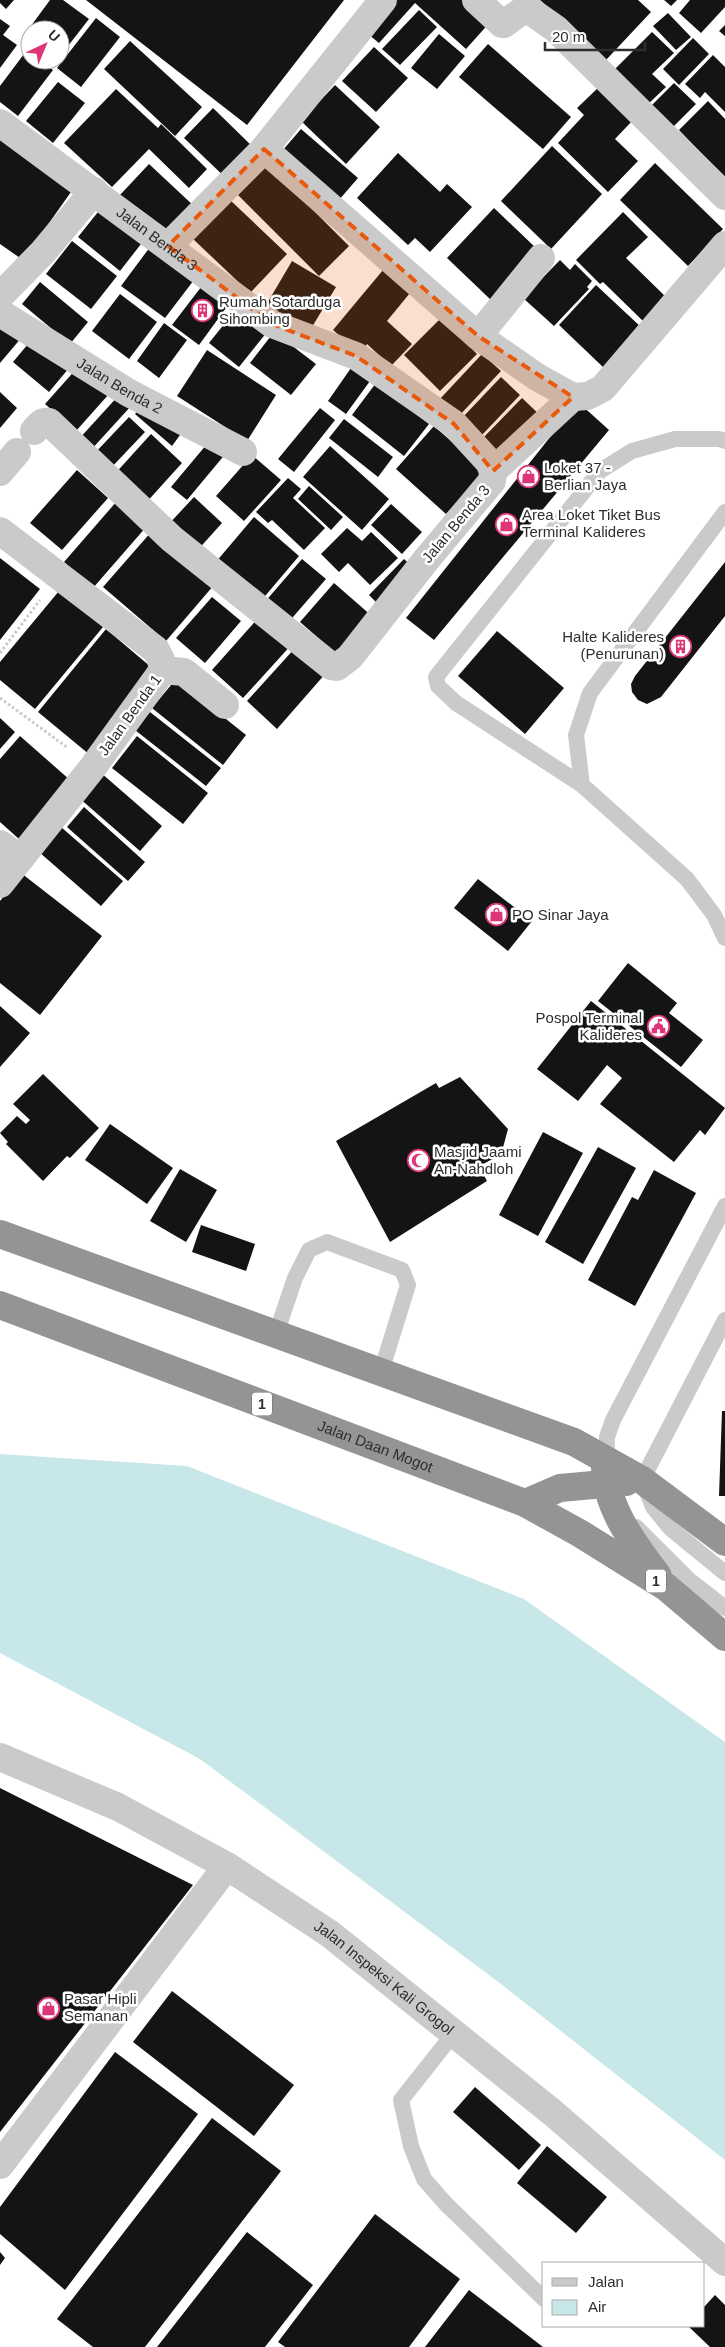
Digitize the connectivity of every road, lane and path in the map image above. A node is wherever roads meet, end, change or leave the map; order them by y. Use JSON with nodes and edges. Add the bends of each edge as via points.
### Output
{"nodes":[{"id":1,"x":383,"y":0,"type":"edge"},
{"id":2,"x":476,"y":0,"type":"edge"},
{"id":3,"x":0,"y":123,"type":"edge"},
{"id":4,"x":264,"y":149,"type":"junction"},
{"id":5,"x":94,"y":191,"type":"junction"},
{"id":6,"x":725,"y":196,"type":"edge"},
{"id":7,"x":725,"y":245,"type":"edge"},
{"id":8,"x":168,"y":246,"type":"junction"},
{"id":9,"x":541,"y":258,"type":"dead end"},
{"id":10,"x":0,"y":296,"type":"edge"},
{"id":11,"x":0,"y":313,"type":"edge"},
{"id":12,"x":478,"y":336,"type":"junction"},
{"id":13,"x":574,"y":397,"type":"junction"},
{"id":14,"x":725,"y":442,"type":"edge"},
{"id":15,"x":243,"y":452,"type":"dead end"},
{"id":16,"x":493,"y":471,"type":"junction"},
{"id":17,"x":0,"y":472,"type":"edge"},
{"id":18,"x":725,"y":512,"type":"edge"},
{"id":19,"x":0,"y":531,"type":"edge"},
{"id":20,"x":59,"y":576,"type":"junction"},
{"id":21,"x":0,"y":653,"type":"edge"},
{"id":22,"x":162,"y":670,"type":"junction"},
{"id":23,"x":0,"y":698,"type":"edge"},
{"id":24,"x":225,"y":705,"type":"dead end"},
{"id":25,"x":92,"y":767,"type":"junction"},
{"id":26,"x":582,"y":785,"type":"junction"},
{"id":27,"x":10,"y":851,"type":"edge"},
{"id":28,"x":0,"y":884,"type":"edge"},
{"id":29,"x":725,"y":938,"type":"edge"},
{"id":30,"x":725,"y":1206,"type":"edge"},
{"id":31,"x":0,"y":1234,"type":"edge"},
{"id":32,"x":0,"y":1305,"type":"edge"},
{"id":33,"x":725,"y":1320,"type":"edge"},
{"id":34,"x":276,"y":1334,"type":"junction"},
{"id":35,"x":381,"y":1372,"type":"junction"},
{"id":36,"x":608,"y":1476,"type":"junction"},
{"id":37,"x":642,"y":1480,"type":"junction"},
{"id":38,"x":525,"y":1503,"type":"junction"},
{"id":39,"x":725,"y":1542,"type":"edge"},
{"id":40,"x":725,"y":1573,"type":"edge"},
{"id":41,"x":666,"y":1587,"type":"junction"},
{"id":42,"x":725,"y":1608,"type":"edge"},
{"id":43,"x":725,"y":1637,"type":"edge"},
{"id":44,"x":0,"y":1757,"type":"edge"},
{"id":45,"x":227,"y":1866,"type":"junction"},
{"id":46,"x":454,"y":2034,"type":"junction"},
{"id":47,"x":0,"y":2165,"type":"edge"},
{"id":48,"x":725,"y":2262,"type":"edge"},
{"id":49,"x":542,"y":2296,"type":"edge"}],
"edges":[{"from":1,"to":4,"type":"street"},
{"from":2,"to":6,"type":"street","via":[[502,24],[526,8],[556,29]]},
{"from":3,"to":5,"type":"street","name":"Jalan Benda 3"},
{"from":4,"to":8,"type":"street"},
{"from":4,"to":12,"type":"street"},
{"from":5,"to":8,"type":"street","name":"Jalan Benda 3"},
{"from":5,"to":10,"type":"street","via":[[43,252]]},
{"from":7,"to":13,"type":"street","via":[[603,388],[588,396]]},
{"from":8,"to":16,"type":"street","name":"Jalan Benda 3","via":[[272,324],[356,356],[454,424],[489,462]]},
{"from":9,"to":12,"type":"street"},
{"from":11,"to":15,"type":"street","name":"Jalan Benda 2","via":[[129,393]]},
{"from":12,"to":13,"type":"street","via":[[537,377]]},
{"from":13,"to":16,"type":"street"},
{"from":14,"to":26,"type":"lane","via":[[719,439],[675,439],[632,451],[600,471],[436,677],[438,686],[456,703]]},
{"from":16,"to":17,"type":"street","name":"Jalan Benda 3","via":[[492,481],[350,657],[337,667],[331,666],[172,539],[50,422],[40,424]]},
{"from":18,"to":26,"type":"lane","via":[[590,693],[576,735]]},
{"from":19,"to":20,"type":"street","name":"Jalan Benda 1"},
{"from":20,"to":21,"type":"path"},
{"from":20,"to":22,"type":"street","name":"Jalan Benda 1","via":[[156,650]]},
{"from":22,"to":24,"type":"street","via":[[184,672]]},
{"from":22,"to":25,"type":"street","name":"Jalan Benda 1"},
{"from":23,"to":25,"type":"path"},
{"from":25,"to":27,"type":"street","name":"Jalan Benda 1"},
{"from":26,"to":29,"type":"lane","via":[[687,879],[714,915]]},
{"from":27,"to":28,"type":"street","name":"Jalan Benda 1"},
{"from":30,"to":36,"type":"lane","via":[[613,1420],[607,1437]]},
{"from":31,"to":34,"type":"highway"},
{"from":32,"to":38,"type":"highway","name":"Jalan Daan Mogot","number":"1"},
{"from":33,"to":37,"type":"lane"},
{"from":34,"to":35,"type":"highway"},
{"from":34,"to":35,"type":"lane","via":[[295,1278],[309,1250],[326,1242],[402,1270],[408,1285]]},
{"from":35,"to":36,"type":"highway","via":[[574,1442]]},
{"from":36,"to":37,"type":"highway"},
{"from":36,"to":38,"type":"highway","via":[[560,1488]]},
{"from":36,"to":41,"type":"highway","via":[[613,1506],[640,1553]]},
{"from":36,"to":42,"type":"lane","via":[[622,1508],[654,1546]]},
{"from":37,"to":39,"type":"highway"},
{"from":37,"to":40,"type":"lane","via":[[653,1507],[670,1528]]},
{"from":38,"to":41,"type":"highway","name":"Jalan Daan Mogot","number":"1"},
{"from":41,"to":43,"type":"highway","name":"Jalan Daan Mogot","number":"1"},
{"from":44,"to":45,"type":"street","name":"Jalan Inspeksi Kali Grogol","via":[[118,1807]]},
{"from":45,"to":46,"type":"street","name":"Jalan Inspeksi Kali Grogol","via":[[330,1934]]},
{"from":45,"to":47,"type":"street"},
{"from":46,"to":48,"type":"street","name":"Jalan Inspeksi Kali Grogol","via":[[553,2113]]},
{"from":46,"to":49,"type":"lane","via":[[402,2100],[411,2146],[424,2179]]}]}
